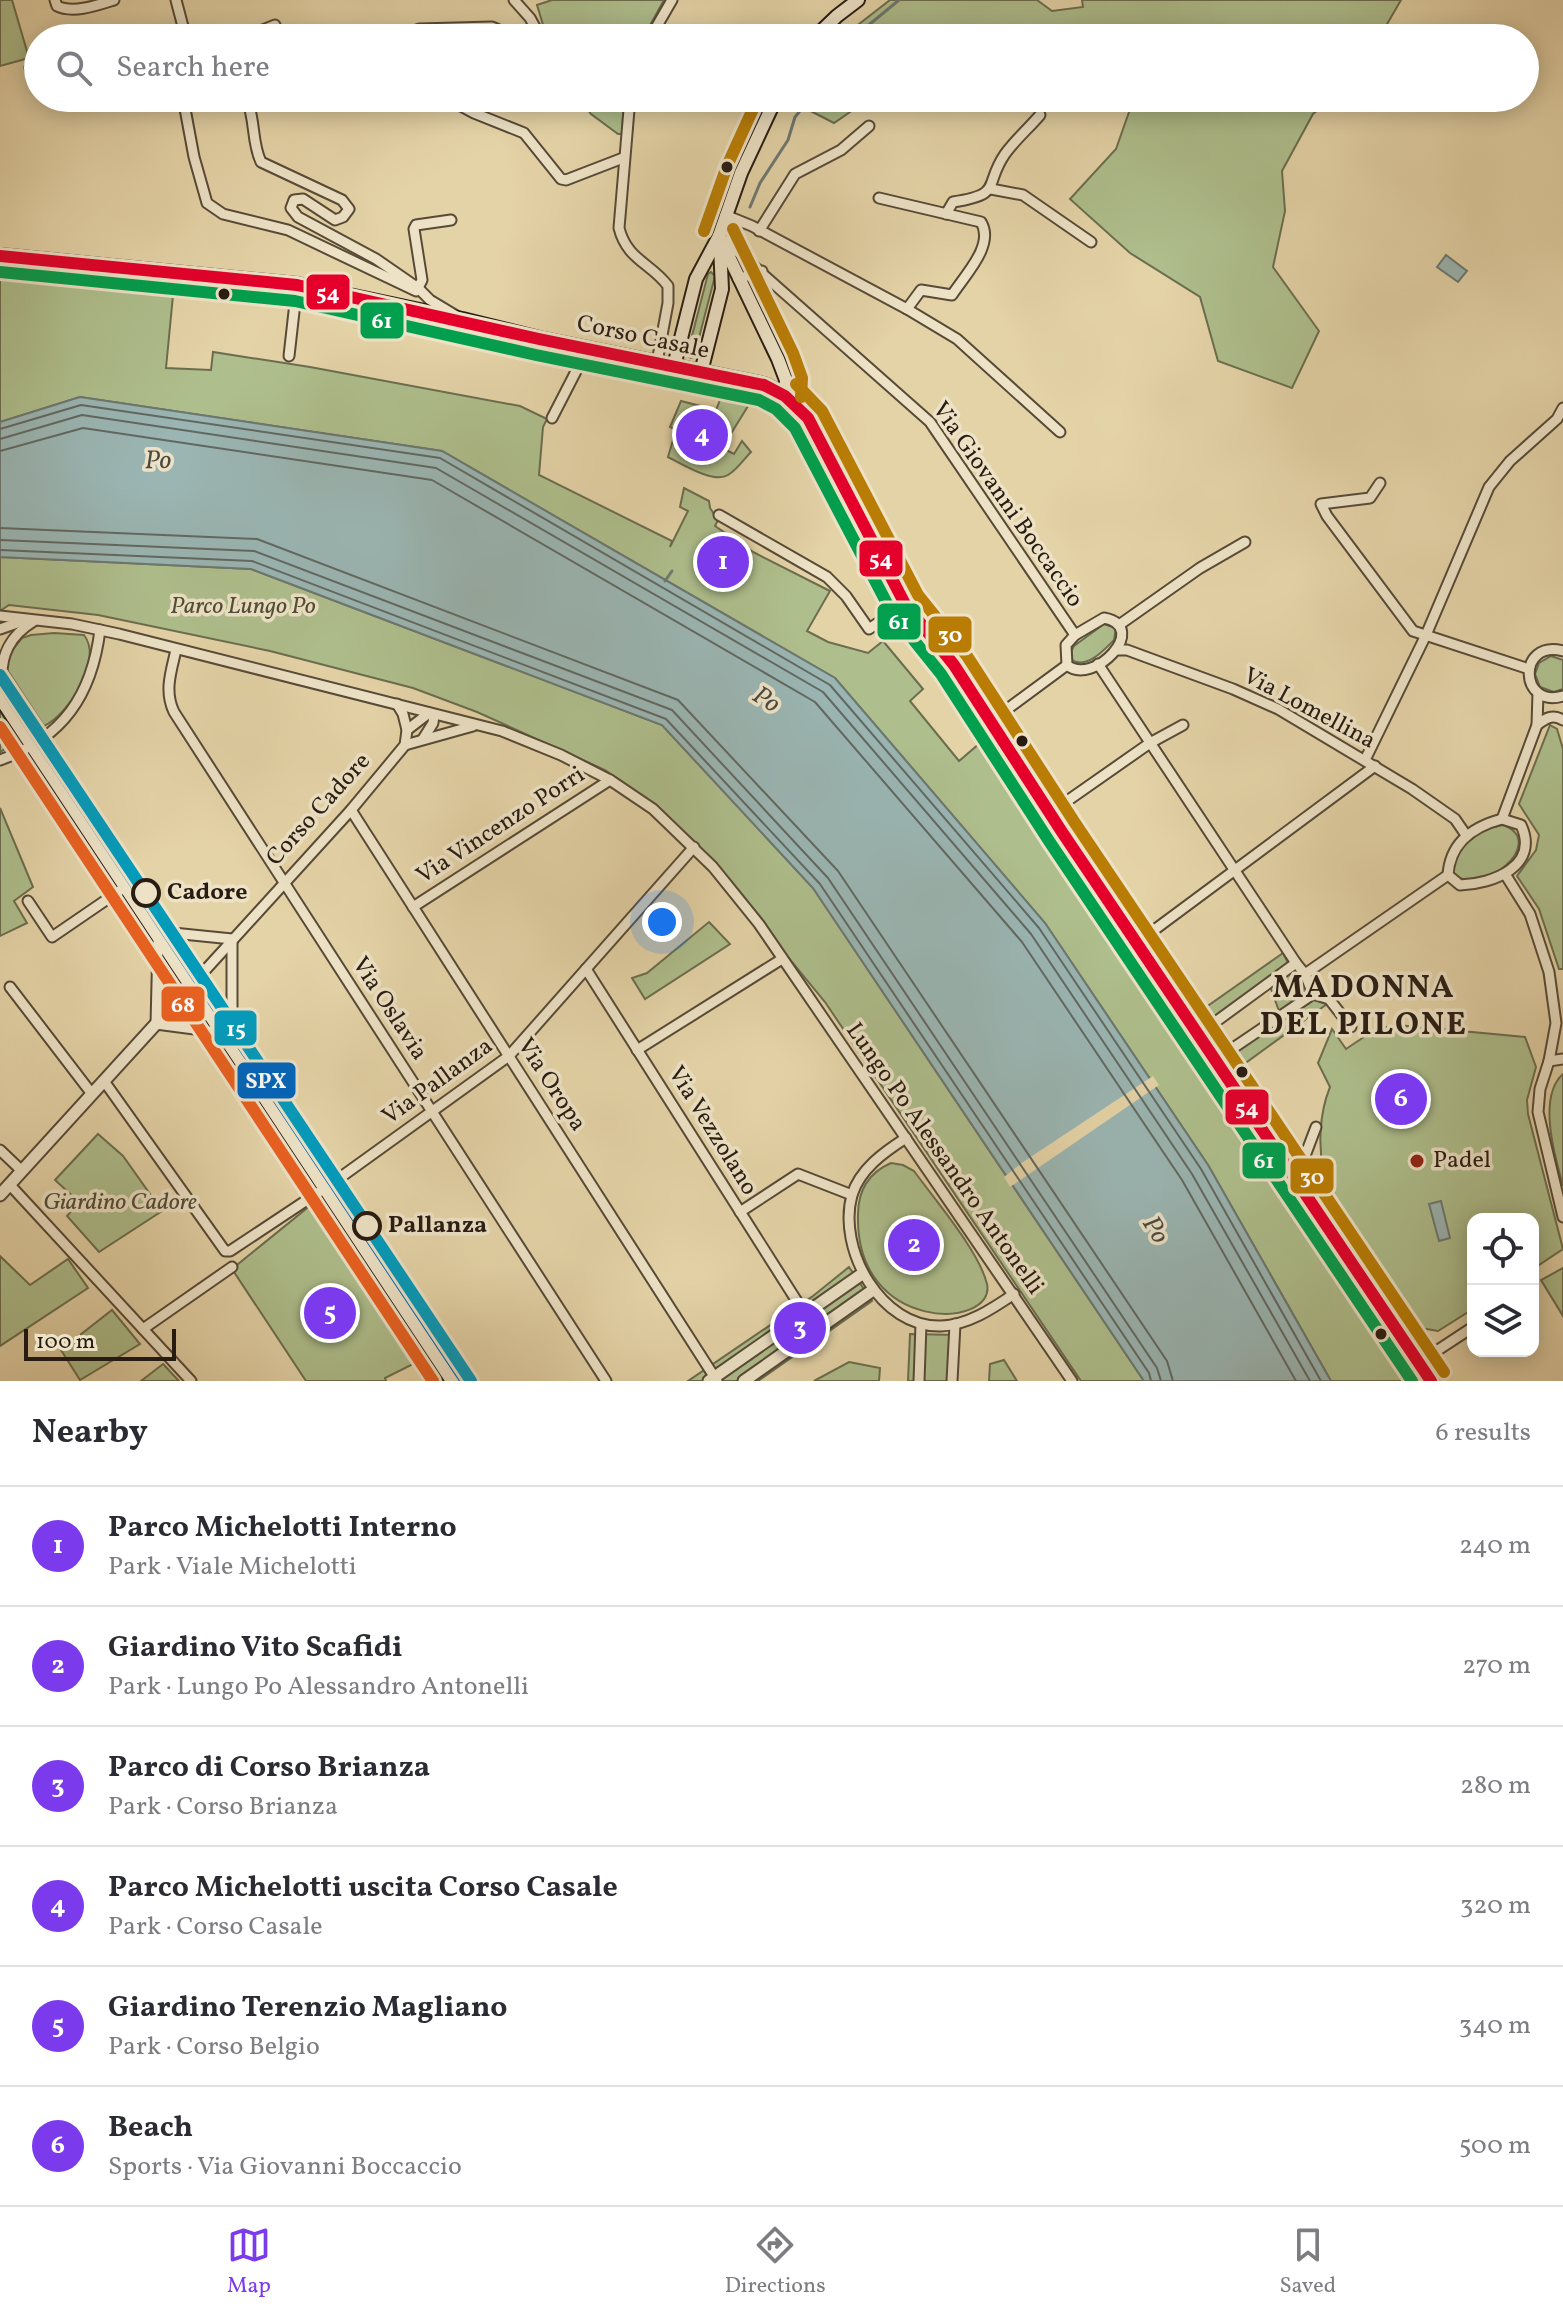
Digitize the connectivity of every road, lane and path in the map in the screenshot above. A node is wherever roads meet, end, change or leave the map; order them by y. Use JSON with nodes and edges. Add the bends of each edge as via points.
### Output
{"nodes":[{"id":1,"x":55,"y":0,"type":"edge"},
{"id":2,"x":114,"y":0,"type":"edge"},
{"id":3,"x":176,"y":0,"type":"edge"},
{"id":4,"x":514,"y":0,"type":"edge"},
{"id":5,"x":672,"y":0,"type":"edge"},
{"id":6,"x":858,"y":0,"type":"edge"},
{"id":7,"x":182,"y":24,"type":"edge"},
{"id":8,"x":533,"y":24,"type":"edge"},
{"id":9,"x":658,"y":24,"type":"edge"},
{"id":10,"x":830,"y":24,"type":"edge"},
{"id":11,"x":186,"y":112,"type":"edge"},
{"id":12,"x":250,"y":112,"type":"edge"},
{"id":13,"x":477,"y":112,"type":"edge"},
{"id":14,"x":628,"y":112,"type":"edge"},
{"id":15,"x":769,"y":112,"type":"edge"},
{"id":16,"x":1040,"y":115,"type":"dead end"},
{"id":17,"x":869,"y":126,"type":"dead end"},
{"id":18,"x":623,"y":158,"type":"junction"},
{"id":19,"x":991,"y":189,"type":"junction"},
{"id":20,"x":879,"y":198,"type":"dead end"},
{"id":21,"x":946,"y":214,"type":"junction"},
{"id":22,"x":725,"y":215,"type":"junction"},
{"id":23,"x":451,"y":220,"type":"dead end"},
{"id":24,"x":759,"y":231,"type":"junction"},
{"id":25,"x":719,"y":236,"type":"junction"},
{"id":26,"x":1091,"y":242,"type":"dead end"},
{"id":27,"x":0,"y":256,"type":"edge"},
{"id":28,"x":762,"y":271,"type":"junction"},
{"id":29,"x":738,"y":279,"type":"junction"},
{"id":30,"x":297,"y":285,"type":"junction"},
{"id":31,"x":419,"y":290,"type":"junction"},
{"id":32,"x":720,"y":298,"type":"junction"},
{"id":33,"x":907,"y":309,"type":"junction"},
{"id":34,"x":462,"y":320,"type":"junction"},
{"id":35,"x":588,"y":348,"type":"junction"},
{"id":36,"x":289,"y":356,"type":"dead end"},
{"id":37,"x":657,"y":362,"type":"junction"},
{"id":38,"x":674,"y":366,"type":"junction"},
{"id":39,"x":701,"y":372,"type":"junction"},
{"id":40,"x":785,"y":396,"type":"junction"},
{"id":41,"x":1563,"y":408,"type":"edge"},
{"id":42,"x":552,"y":418,"type":"dead end"},
{"id":43,"x":1060,"y":432,"type":"dead end"},
{"id":44,"x":1380,"y":483,"type":"dead end"},
{"id":45,"x":719,"y":515,"type":"dead end"},
{"id":46,"x":1245,"y":542,"type":"dead end"},
{"id":47,"x":905,"y":604,"type":"junction"},
{"id":48,"x":0,"y":616,"type":"edge"},
{"id":49,"x":29,"y":620,"type":"junction"},
{"id":50,"x":1119,"y":625,"type":"junction"},
{"id":51,"x":0,"y":629,"type":"edge"},
{"id":52,"x":100,"y":630,"type":"junction"},
{"id":53,"x":1075,"y":635,"type":"junction"},
{"id":54,"x":1426,"y":635,"type":"junction"},
{"id":55,"x":176,"y":650,"type":"junction"},
{"id":56,"x":1116,"y":650,"type":"junction"},
{"id":57,"x":1563,"y":650,"type":"edge"},
{"id":58,"x":1098,"y":664,"type":"junction"},
{"id":59,"x":1067,"y":665,"type":"junction"},
{"id":60,"x":1529,"y":669,"type":"junction"},
{"id":61,"x":1,"y":681,"type":"edge"},
{"id":62,"x":1538,"y":693,"type":"junction"},
{"id":63,"x":0,"y":698,"type":"edge"},
{"id":64,"x":1558,"y":700,"type":"edge"},
{"id":65,"x":397,"y":704,"type":"junction"},
{"id":66,"x":432,"y":714,"type":"junction"},
{"id":67,"x":1563,"y":720,"type":"edge"},
{"id":68,"x":991,"y":721,"type":"junction"},
{"id":69,"x":1537,"y":721,"type":"junction"},
{"id":70,"x":476,"y":725,"type":"junction"},
{"id":71,"x":1183,"y":725,"type":"dead end"},
{"id":72,"x":407,"y":730,"type":"junction"},
{"id":73,"x":423,"y":739,"type":"junction"},
{"id":74,"x":1150,"y":743,"type":"junction"},
{"id":75,"x":36,"y":744,"type":"junction"},
{"id":76,"x":405,"y":745,"type":"junction"},
{"id":77,"x":0,"y":760,"type":"edge"},
{"id":78,"x":1365,"y":760,"type":"junction"},
{"id":79,"x":1375,"y":766,"type":"junction"},
{"id":80,"x":610,"y":780,"type":"junction"},
{"id":81,"x":351,"y":810,"type":"junction"},
{"id":82,"x":1050,"y":813,"type":"junction"},
{"id":83,"x":1502,"y":819,"type":"junction"},
{"id":84,"x":1466,"y":835,"type":"junction"},
{"id":85,"x":694,"y":847,"type":"junction"},
{"id":86,"x":1236,"y":871,"type":"junction"},
{"id":87,"x":1505,"y":874,"type":"junction"},
{"id":88,"x":1448,"y":875,"type":"junction"},
{"id":89,"x":130,"y":883,"type":"junction"},
{"id":90,"x":283,"y":884,"type":"junction"},
{"id":91,"x":28,"y":901,"type":"dead end"},
{"id":92,"x":413,"y":907,"type":"junction"},
{"id":93,"x":166,"y":938,"type":"junction"},
{"id":94,"x":232,"y":939,"type":"junction"},
{"id":95,"x":1138,"y":942,"type":"junction"},
{"id":96,"x":782,"y":959,"type":"junction"},
{"id":97,"x":1296,"y":963,"type":"junction"},
{"id":98,"x":586,"y":969,"type":"junction"},
{"id":99,"x":1305,"y":974,"type":"junction"},
{"id":100,"x":195,"y":981,"type":"junction"},
{"id":101,"x":10,"y":987,"type":"dead end"},
{"id":102,"x":1313,"y":994,"type":"junction"},
{"id":103,"x":1563,"y":1005,"type":"edge"},
{"id":104,"x":1556,"y":1023,"type":"junction"},
{"id":105,"x":156,"y":1024,"type":"junction"},
{"id":106,"x":225,"y":1026,"type":"junction"},
{"id":107,"x":1351,"y":1027,"type":"dead end"},
{"id":108,"x":1199,"y":1034,"type":"junction"},
{"id":109,"x":637,"y":1050,"type":"junction"},
{"id":110,"x":509,"y":1056,"type":"junction"},
{"id":111,"x":1217,"y":1059,"type":"junction"},
{"id":112,"x":1563,"y":1059,"type":"edge"},
{"id":113,"x":1549,"y":1061,"type":"junction"},
{"id":114,"x":104,"y":1081,"type":"junction"},
{"id":115,"x":92,"y":1094,"type":"junction"},
{"id":116,"x":432,"y":1112,"type":"junction"},
{"id":117,"x":1316,"y":1127,"type":"dead end"},
{"id":118,"x":906,"y":1138,"type":"junction"},
{"id":119,"x":0,"y":1150,"type":"edge"},
{"id":120,"x":22,"y":1171,"type":"junction"},
{"id":121,"x":1293,"y":1175,"type":"junction"},
{"id":122,"x":329,"y":1184,"type":"junction"},
{"id":123,"x":10,"y":1185,"type":"junction"},
{"id":124,"x":0,"y":1195,"type":"edge"},
{"id":125,"x":852,"y":1195,"type":"junction"},
{"id":126,"x":740,"y":1212,"type":"junction"},
{"id":127,"x":1563,"y":1217,"type":"edge"},
{"id":128,"x":232,"y":1267,"type":"dead end"},
{"id":129,"x":862,"y":1274,"type":"junction"},
{"id":130,"x":873,"y":1290,"type":"junction"},
{"id":131,"x":1014,"y":1294,"type":"junction"},
{"id":132,"x":805,"y":1314,"type":"junction"},
{"id":133,"x":921,"y":1324,"type":"junction"},
{"id":134,"x":955,"y":1324,"type":"junction"},
{"id":135,"x":143,"y":1329,"type":"junction"},
{"id":136,"x":1467,"y":1331,"type":"edge"},
{"id":137,"x":1414,"y":1356,"type":"junction"},
{"id":138,"x":713,"y":1380,"type":"edge"},
{"id":139,"x":191,"y":1381,"type":"edge"},
{"id":140,"x":452,"y":1381,"type":"edge"},
{"id":141,"x":466,"y":1381,"type":"edge"},
{"id":142,"x":606,"y":1381,"type":"edge"},
{"id":143,"x":744,"y":1381,"type":"edge"},
{"id":144,"x":919,"y":1381,"type":"edge"},
{"id":145,"x":952,"y":1381,"type":"edge"},
{"id":146,"x":1072,"y":1381,"type":"edge"},
{"id":147,"x":1431,"y":1381,"type":"edge"}],
"edges":[{"from":1,"to":2,"type":"street","via":[[63,9]]},
{"from":3,"to":7,"type":"street"},
{"from":4,"to":8,"type":"street"},
{"from":5,"to":9,"type":"street"},
{"from":6,"to":10,"type":"main road"},
{"from":11,"to":31,"type":"street","via":[[207,203],[223,214],[288,230]]},
{"from":12,"to":31,"type":"street","via":[[261,162],[342,200],[349,209],[335,220],[303,199],[294,200],[291,208],[298,217],[376,259]]},
{"from":13,"to":18,"type":"street","via":[[524,133],[561,179]]},
{"from":14,"to":18,"type":"street"},
{"from":15,"to":22,"type":"main road"},
{"from":16,"to":19,"type":"street","via":[[1004,156]]},
{"from":17,"to":24,"type":"street","via":[[841,150],[795,174]]},
{"from":18,"to":37,"type":"street","via":[[621,238],[636,259],[665,281],[670,293]]},
{"from":19,"to":21,"type":"street","via":[[953,202]]},
{"from":19,"to":26,"type":"street","via":[[1023,195]]},
{"from":20,"to":21,"type":"street"},
{"from":21,"to":33,"type":"street","via":[[981,222],[984,245],[952,295],[921,290]]},
{"from":22,"to":24,"type":"street"},
{"from":22,"to":25,"type":"main road"},
{"from":23,"to":31,"type":"street","via":[[414,229]]},
{"from":24,"to":33,"type":"street"},
{"from":25,"to":28,"type":"street","name":"Via Giovanni Boccaccio"},
{"from":25,"to":29,"type":"main road"},
{"from":25,"to":32,"type":"main road"},
{"from":25,"to":38,"type":"main road","via":[[696,279]]},
{"from":27,"to":30,"type":"main road","name":"Corso Casale"},
{"from":28,"to":29,"type":"street"},
{"from":28,"to":53,"type":"street","name":"Via Giovanni Boccaccio","via":[[930,422]]},
{"from":29,"to":32,"type":"main road"},
{"from":29,"to":40,"type":"main road","via":[[778,359]]},
{"from":30,"to":34,"type":"main road","name":"Corso Casale"},
{"from":30,"to":36,"type":"street"},
{"from":31,"to":34,"type":"street"},
{"from":32,"to":39,"type":"main road"},
{"from":33,"to":43,"type":"street","via":[[957,339]]},
{"from":34,"to":35,"type":"main road","name":"Corso Casale"},
{"from":35,"to":37,"type":"main road","name":"Corso Casale"},
{"from":35,"to":42,"type":"street"},
{"from":37,"to":38,"type":"main road","name":"Corso Casale"},
{"from":38,"to":39,"type":"main road","name":"Corso Casale"},
{"from":39,"to":40,"type":"main road","name":"Corso Casale","via":[[764,385]]},
{"from":40,"to":47,"type":"main road","name":"Corso Casale","via":[[808,418]]},
{"from":41,"to":54,"type":"street","via":[[1489,487]]},
{"from":44,"to":54,"type":"street","via":[[1370,498],[1321,504],[1396,611],[1413,631]]},
{"from":45,"to":47,"type":"street","via":[[827,577],[869,629]]},
{"from":46,"to":50,"type":"street"},
{"from":47,"to":68,"type":"main road","name":"Corso Casale"},
{"from":48,"to":49,"type":"street","name":"Lungo Po Alessandro Antonelli"},
{"from":49,"to":51,"type":"street","name":"Lungo Po Alessandro Antonelli"},
{"from":49,"to":52,"type":"street","name":"Lungo Po Alessandro Antonelli"},
{"from":49,"to":61,"type":"street","via":[[7,645]]},
{"from":50,"to":53,"type":"street","via":[[1104,618]]},
{"from":50,"to":56,"type":"street","via":[[1123,634]]},
{"from":52,"to":55,"type":"street","name":"Lungo Po Alessandro Antonelli"},
{"from":52,"to":75,"type":"street","via":[[80,699]]},
{"from":53,"to":59,"type":"street","via":[[1066,645]]},
{"from":54,"to":60,"type":"street"},
{"from":54,"to":78,"type":"street"},
{"from":55,"to":65,"type":"street","name":"Lungo Po Alessandro Antonelli"},
{"from":55,"to":90,"type":"street","name":"Via Oslavia","via":[[168,700]]},
{"from":56,"to":58,"type":"street"},
{"from":56,"to":78,"type":"street","name":"Via Lomellina","via":[[1233,689]]},
{"from":57,"to":60,"type":"street","via":[[1541,652]]},
{"from":58,"to":59,"type":"street","via":[[1084,672]]},
{"from":58,"to":74,"type":"street"},
{"from":59,"to":68,"type":"street"},
{"from":60,"to":62,"type":"street"},
{"from":61,"to":75,"type":"main road"},
{"from":62,"to":64,"type":"street"},
{"from":62,"to":69,"type":"street"},
{"from":63,"to":75,"type":"main road"},
{"from":64,"to":69,"type":"street"},
{"from":65,"to":66,"type":"street","name":"Lungo Po Alessandro Antonelli"},
{"from":65,"to":72,"type":"street","name":"Corso Cadore"},
{"from":66,"to":70,"type":"street","name":"Lungo Po Alessandro Antonelli"},
{"from":66,"to":72,"type":"street"},
{"from":66,"to":73,"type":"street"},
{"from":67,"to":69,"type":"street","via":[[1556,716]]},
{"from":68,"to":82,"type":"main road","name":"Corso Casale"},
{"from":69,"to":83,"type":"street"},
{"from":70,"to":73,"type":"street","name":"Corso Cadore"},
{"from":70,"to":80,"type":"street","name":"Lungo Po Alessandro Antonelli","via":[[561,755]]},
{"from":71,"to":74,"type":"street"},
{"from":72,"to":76,"type":"street","name":"Corso Cadore"},
{"from":73,"to":76,"type":"street","name":"Corso Cadore"},
{"from":74,"to":82,"type":"street"},
{"from":74,"to":86,"type":"street"},
{"from":75,"to":77,"type":"street"},
{"from":75,"to":89,"type":"main road"},
{"from":76,"to":81,"type":"street","name":"Corso Cadore"},
{"from":78,"to":79,"type":"street","name":"Via Lomellina"},
{"from":79,"to":84,"type":"street","name":"Via Lomellina","via":[[1455,819]]},
{"from":79,"to":86,"type":"street"},
{"from":80,"to":85,"type":"street","name":"Lungo Po Alessandro Antonelli","via":[[653,809]]},
{"from":80,"to":92,"type":"street","name":"Via Vincenzo Porri"},
{"from":81,"to":90,"type":"street","name":"Corso Cadore"},
{"from":81,"to":92,"type":"street","name":"Via Oropa"},
{"from":82,"to":95,"type":"main road","name":"Corso Casale"},
{"from":83,"to":84,"type":"street"},
{"from":83,"to":87,"type":"street","via":[[1521,825],[1526,836],[1526,849]]},
{"from":84,"to":88,"type":"street","via":[[1449,858]]},
{"from":85,"to":96,"type":"street","name":"Lungo Po Alessandro Antonelli"},
{"from":85,"to":98,"type":"street","name":"Via Pallanza"},
{"from":86,"to":95,"type":"street"},
{"from":86,"to":97,"type":"street"},
{"from":87,"to":88,"type":"street","via":[[1481,884],[1460,885]]},
{"from":87,"to":104,"type":"street","via":[[1530,914],[1549,972]]},
{"from":88,"to":99,"type":"street"},
{"from":89,"to":91,"type":"street","via":[[52,937]]},
{"from":89,"to":93,"type":"main road"},
{"from":90,"to":94,"type":"street","name":"Corso Cadore"},
{"from":90,"to":116,"type":"street","name":"Via Oslavia"},
{"from":92,"to":110,"type":"street","name":"Via Oropa"},
{"from":93,"to":94,"type":"street"},
{"from":93,"to":100,"type":"main road"},
{"from":93,"to":105,"type":"street","via":[[158,942]]},
{"from":94,"to":100,"type":"street","name":"Corso Cadore"},
{"from":94,"to":106,"type":"street","via":[[232,1019]]},
{"from":95,"to":108,"type":"main road","name":"Corso Casale"},
{"from":96,"to":109,"type":"street"},
{"from":96,"to":118,"type":"street","name":"Lungo Po Alessandro Antonelli"},
{"from":97,"to":99,"type":"street"},
{"from":97,"to":108,"type":"street"},
{"from":98,"to":109,"type":"street","name":"Via Vezzolano"},
{"from":98,"to":110,"type":"street","name":"Via Pallanza"},
{"from":99,"to":102,"type":"street"},
{"from":100,"to":105,"type":"street","name":"Corso Cadore"},
{"from":100,"to":106,"type":"main road"},
{"from":101,"to":115,"type":"street"},
{"from":102,"to":107,"type":"street","via":[[1329,999]]},
{"from":102,"to":111,"type":"street"},
{"from":103,"to":104,"type":"street"},
{"from":104,"to":113,"type":"street"},
{"from":105,"to":106,"type":"street","via":[[206,1031]]},
{"from":105,"to":114,"type":"street","name":"Corso Cadore"},
{"from":106,"to":122,"type":"main road"},
{"from":108,"to":111,"type":"main road","name":"Corso Casale"},
{"from":109,"to":126,"type":"street","name":"Via Vezzolano"},
{"from":110,"to":116,"type":"street","name":"Via Pallanza"},
{"from":110,"to":138,"type":"street","name":"Via Oropa"},
{"from":111,"to":121,"type":"main road","name":"Corso Casale"},
{"from":112,"to":113,"type":"street"},
{"from":113,"to":127,"type":"street","via":[[1538,1112]]},
{"from":114,"to":115,"type":"street","name":"Corso Cadore"},
{"from":114,"to":122,"type":"street","name":"Via Pallanza","via":[[225,1251]]},
{"from":115,"to":120,"type":"street","name":"Corso Cadore"},
{"from":116,"to":122,"type":"street","name":"Via Pallanza"},
{"from":116,"to":142,"type":"street","name":"Via Oslavia"},
{"from":117,"to":121,"type":"street"},
{"from":118,"to":125,"type":"street","via":[[880,1154]]},
{"from":118,"to":131,"type":"street","name":"Lungo Po Alessandro Antonelli"},
{"from":119,"to":120,"type":"street"},
{"from":120,"to":123,"type":"street","name":"Corso Cadore"},
{"from":121,"to":137,"type":"main road","name":"Corso Casale"},
{"from":122,"to":140,"type":"main road"},
{"from":122,"to":141,"type":"main road"},
{"from":123,"to":124,"type":"street","name":"Corso Cadore"},
{"from":123,"to":135,"type":"street"},
{"from":125,"to":126,"type":"street","via":[[798,1174]]},
{"from":125,"to":129,"type":"street","via":[[852,1235]]},
{"from":126,"to":132,"type":"street","name":"Via Vezzolano"},
{"from":128,"to":135,"type":"street"},
{"from":129,"to":130,"type":"street"},
{"from":129,"to":132,"type":"street"},
{"from":130,"to":133,"type":"street"},
{"from":130,"to":143,"type":"street"},
{"from":131,"to":134,"type":"street"},
{"from":131,"to":146,"type":"street","name":"Lungo Po Alessandro Antonelli"},
{"from":132,"to":138,"type":"street"},
{"from":133,"to":134,"type":"street"},
{"from":133,"to":144,"type":"street"},
{"from":134,"to":145,"type":"street"},
{"from":135,"to":139,"type":"street"},
{"from":136,"to":137,"type":"street","via":[[1438,1350]]},
{"from":137,"to":147,"type":"main road","name":"Corso Casale"}]}
